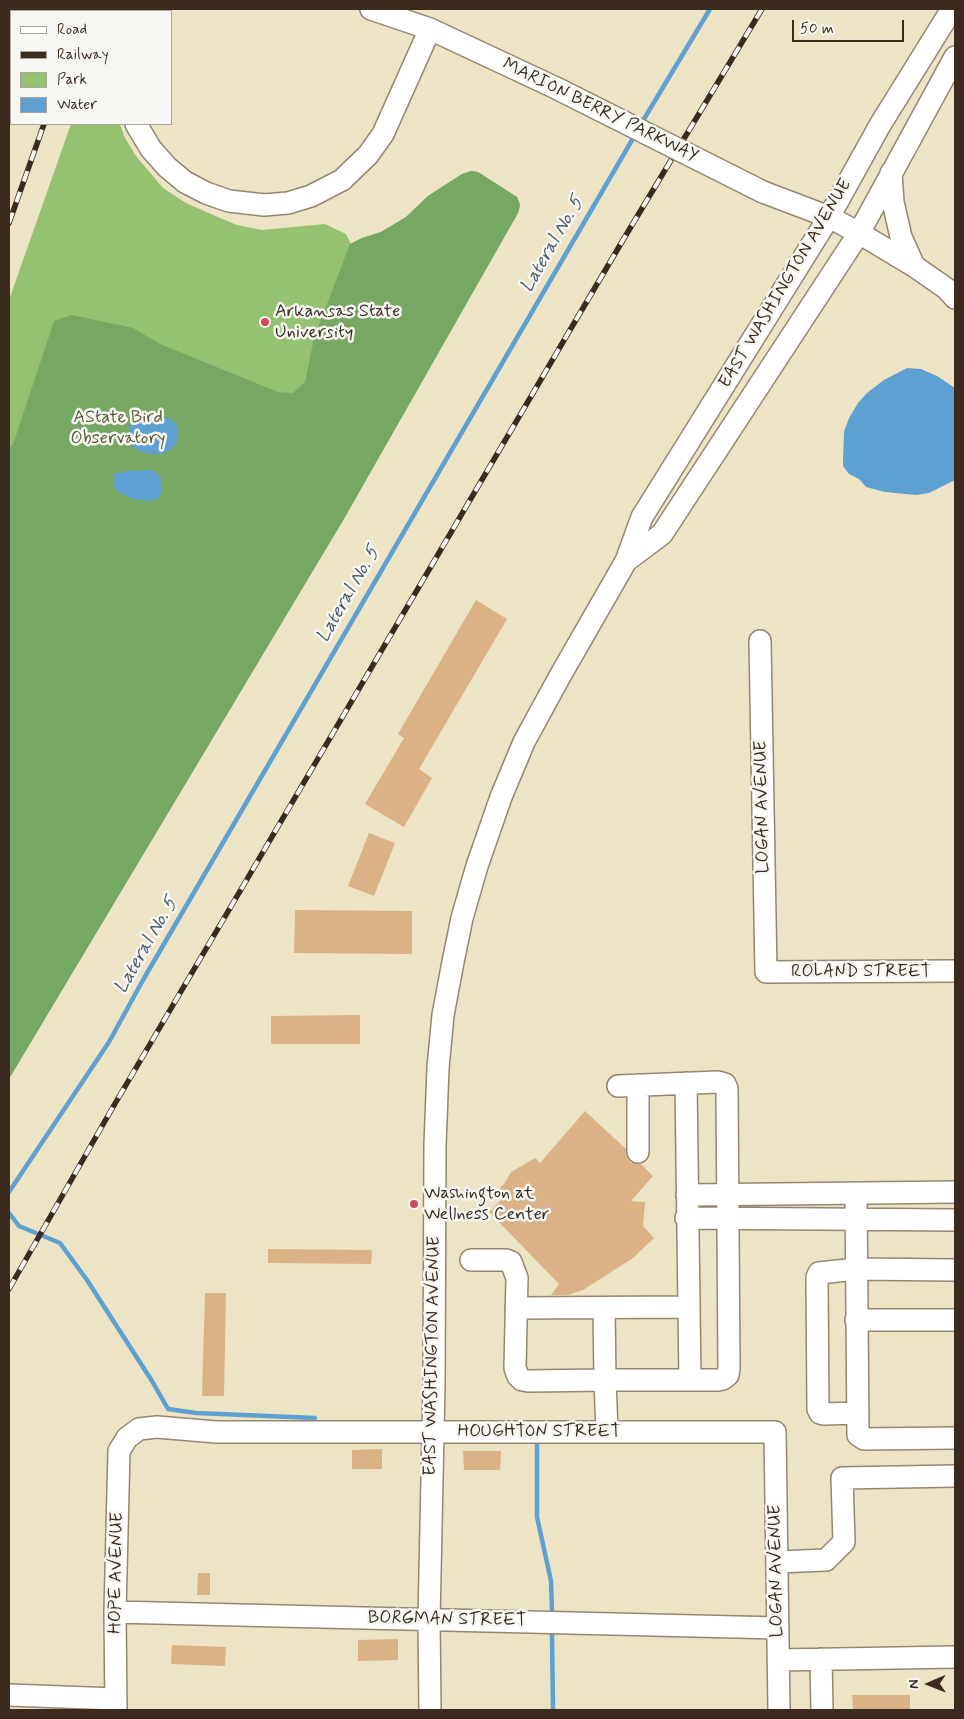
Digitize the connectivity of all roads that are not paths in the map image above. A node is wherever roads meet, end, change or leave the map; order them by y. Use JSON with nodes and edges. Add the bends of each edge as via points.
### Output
{"nodes":[{"id":1,"x":371,"y":9,"type":"edge"},
{"id":2,"x":952,"y":9,"type":"edge"},
{"id":3,"x":430,"y":29,"type":"junction"},
{"id":4,"x":955,"y":57,"type":"edge"},
{"id":5,"x":137,"y":125,"type":"edge"},
{"id":6,"x":891,"y":172,"type":"junction"},
{"id":7,"x":829,"y":217,"type":"junction"},
{"id":8,"x":859,"y":233,"type":"junction"},
{"id":9,"x":914,"y":266,"type":"junction"},
{"id":10,"x":955,"y":298,"type":"edge"},
{"id":11,"x":626,"y":561,"type":"junction"},
{"id":12,"x":760,"y":641,"type":"dead end"},
{"id":13,"x":955,"y":971,"type":"edge"},
{"id":14,"x":766,"y":972,"type":"joint"},
{"id":15,"x":686,"y":1083,"type":"junction"},
{"id":16,"x":638,"y":1152,"type":"dead end"},
{"id":17,"x":955,"y":1192,"type":"edge"},
{"id":18,"x":856,"y":1193,"type":"junction"},
{"id":19,"x":728,"y":1194,"type":"junction"},
{"id":20,"x":809,"y":1194,"type":"junction"},
{"id":21,"x":687,"y":1195,"type":"junction"},
{"id":22,"x":686,"y":1218,"type":"junction"},
{"id":23,"x":729,"y":1218,"type":"junction"},
{"id":24,"x":810,"y":1219,"type":"junction"},
{"id":25,"x":857,"y":1219,"type":"junction"},
{"id":26,"x":955,"y":1220,"type":"edge"},
{"id":27,"x":471,"y":1260,"type":"dead end"},
{"id":28,"x":856,"y":1270,"type":"junction"},
{"id":29,"x":955,"y":1270,"type":"edge"},
{"id":30,"x":688,"y":1307,"type":"junction"},
{"id":31,"x":516,"y":1308,"type":"junction"},
{"id":32,"x":604,"y":1308,"type":"junction"},
{"id":33,"x":856,"y":1320,"type":"junction"},
{"id":34,"x":955,"y":1320,"type":"edge"},
{"id":35,"x":605,"y":1380,"type":"junction"},
{"id":36,"x":690,"y":1380,"type":"junction"},
{"id":37,"x":857,"y":1413,"type":"junction"},
{"id":38,"x":433,"y":1432,"type":"junction"},
{"id":39,"x":608,"y":1432,"type":"junction"},
{"id":40,"x":775,"y":1432,"type":"joint"},
{"id":41,"x":127,"y":1438,"type":"joint"},
{"id":42,"x":955,"y":1438,"type":"edge"},
{"id":43,"x":955,"y":1476,"type":"edge"},
{"id":44,"x":777,"y":1562,"type":"junction"},
{"id":45,"x":116,"y":1612,"type":"junction"},
{"id":46,"x":429,"y":1620,"type":"junction"},
{"id":47,"x":778,"y":1628,"type":"junction"},
{"id":48,"x":955,"y":1657,"type":"edge"},
{"id":49,"x":822,"y":1659,"type":"junction"},
{"id":50,"x":778,"y":1660,"type":"junction"},
{"id":51,"x":9,"y":1695,"type":"edge"},
{"id":52,"x":116,"y":1705,"type":"edge"},
{"id":53,"x":430,"y":1710,"type":"edge"},
{"id":54,"x":779,"y":1710,"type":"edge"},
{"id":55,"x":822,"y":1710,"type":"edge"}],
"edges":[{"from":1,"to":3,"type":"street","name":"MARION BERRY PARKWAY"},
{"from":2,"to":7,"type":"street","name":"EAST WASHINGTON AVENUE","via":[[880,125]]},
{"from":3,"to":5,"type":"street","via":[[383,134],[368,155],[337,183],[299,200],[252,205],[206,193],[167,167]]},
{"from":3,"to":7,"type":"street","name":"MARION BERRY PARKWAY","bridge":true,"via":[[763,192]]},
{"from":4,"to":6,"type":"street","name":"EAST WASHINGTON AVENUE"},
{"from":6,"to":8,"type":"street","name":"EAST WASHINGTON AVENUE"},
{"from":6,"to":9,"type":"street","via":[[893,202],[901,237]]},
{"from":7,"to":8,"type":"street","name":"MARION BERRY PARKWAY"},
{"from":7,"to":11,"type":"street","name":"EAST WASHINGTON AVENUE","via":[[642,517]]},
{"from":8,"to":9,"type":"street","name":"MARION BERRY PARKWAY"},
{"from":8,"to":11,"type":"street","name":"EAST WASHINGTON AVENUE","via":[[662,534]]},
{"from":9,"to":10,"type":"street","name":"MARION BERRY PARKWAY"},
{"from":11,"to":38,"type":"street","name":"EAST WASHINGTON AVENUE","via":[[560,676],[500,797],[477,866],[455,953],[443,1015],[438,1068]]},
{"from":12,"to":14,"type":"street","name":"LOGAN AVENUE"},
{"from":13,"to":14,"type":"street","name":"ROLAND STREET"},
{"from":15,"to":16,"type":"street","via":[[628,1085]]},
{"from":15,"to":19,"type":"street","via":[[718,1082],[728,1089]]},
{"from":15,"to":21,"type":"street"},
{"from":17,"to":18,"type":"street"},
{"from":18,"to":20,"type":"street"},
{"from":18,"to":25,"type":"street"},
{"from":19,"to":20,"type":"street"},
{"from":19,"to":21,"type":"street"},
{"from":19,"to":23,"type":"street"},
{"from":20,"to":24,"type":"street"},
{"from":21,"to":22,"type":"street"},
{"from":22,"to":23,"type":"street"},
{"from":22,"to":30,"type":"street"},
{"from":23,"to":24,"type":"street"},
{"from":23,"to":36,"type":"street","via":[[728,1375],[718,1380]]},
{"from":24,"to":25,"type":"street"},
{"from":25,"to":26,"type":"street"},
{"from":25,"to":28,"type":"street"},
{"from":27,"to":31,"type":"street","via":[[511,1262],[517,1278]]},
{"from":28,"to":29,"type":"street"},
{"from":28,"to":33,"type":"street"},
{"from":28,"to":37,"type":"street","via":[[827,1271],[816,1277],[818,1409],[824,1414]]},
{"from":30,"to":32,"type":"street"},
{"from":30,"to":36,"type":"street"},
{"from":31,"to":32,"type":"street"},
{"from":31,"to":35,"type":"street","via":[[516,1368],[522,1380]]},
{"from":32,"to":35,"type":"street"},
{"from":33,"to":34,"type":"street"},
{"from":33,"to":37,"type":"street"},
{"from":35,"to":36,"type":"street"},
{"from":35,"to":39,"type":"street"},
{"from":37,"to":42,"type":"street","via":[[858,1435],[864,1439]]},
{"from":38,"to":39,"type":"street","name":"HOUGHTON STREET"},
{"from":38,"to":41,"type":"street","name":"HOUGHTON STREET","via":[[216,1432],[145,1427]]},
{"from":38,"to":46,"type":"street","name":"EAST WASHINGTON AVENUE"},
{"from":39,"to":40,"type":"street","name":"HOUGHTON STREET"},
{"from":40,"to":44,"type":"street","name":"LOGAN AVENUE"},
{"from":41,"to":45,"type":"street","name":"HOPE AVENUE","via":[[120,1451]]},
{"from":43,"to":44,"type":"street","via":[[842,1478],[844,1542],[826,1560]]},
{"from":44,"to":47,"type":"street","name":"LOGAN AVENUE"},
{"from":45,"to":46,"type":"street","name":"BORGMAN STREET"},
{"from":45,"to":52,"type":"street","name":"HOPE AVENUE"},
{"from":46,"to":47,"type":"street","name":"BORGMAN STREET"},
{"from":46,"to":53,"type":"street","name":"EAST WASHINGTON AVENUE"},
{"from":47,"to":50,"type":"street","name":"LOGAN AVENUE"},
{"from":48,"to":49,"type":"street"},
{"from":49,"to":50,"type":"street"},
{"from":49,"to":55,"type":"street"},
{"from":50,"to":54,"type":"street","name":"LOGAN AVENUE"},
{"from":51,"to":52,"type":"street"}]}
